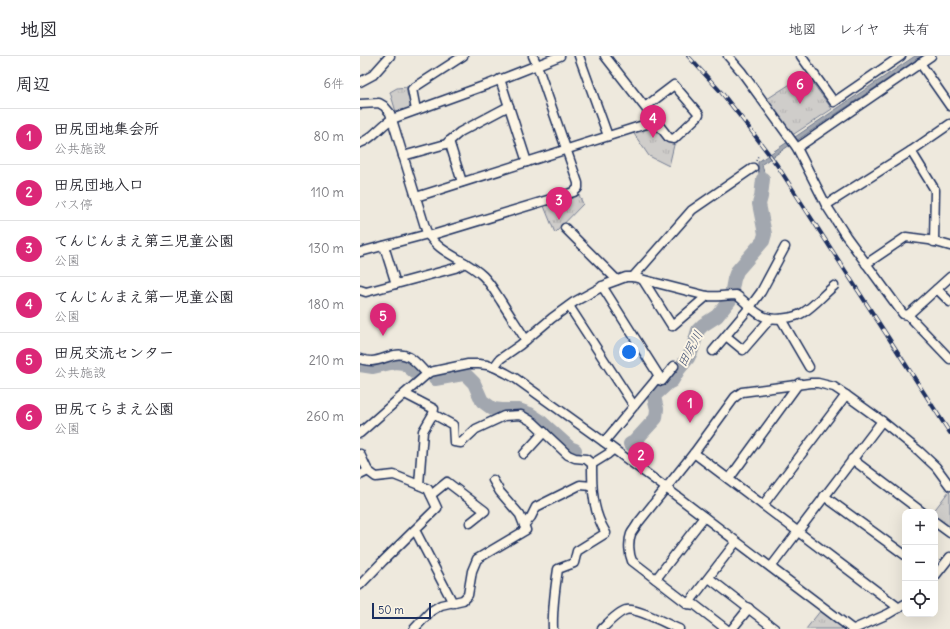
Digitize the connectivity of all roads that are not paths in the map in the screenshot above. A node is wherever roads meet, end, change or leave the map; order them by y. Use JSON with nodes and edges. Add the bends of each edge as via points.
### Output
{"nodes":[{"id":1,"x":390,"y":56,"type":"edge"},
{"id":2,"x":463,"y":56,"type":"edge"},
{"id":3,"x":533,"y":56,"type":"edge"},
{"id":4,"x":560,"y":56,"type":"edge"},
{"id":5,"x":578,"y":56,"type":"edge"},
{"id":6,"x":606,"y":56,"type":"edge"},
{"id":7,"x":728,"y":56,"type":"edge"},
{"id":8,"x":801,"y":56,"type":"edge"},
{"id":9,"x":902,"y":56,"type":"edge"},
{"id":10,"x":931,"y":56,"type":"edge"},
{"id":11,"x":920,"y":63,"type":"junction"},
{"id":12,"x":537,"y":64,"type":"junction"},
{"id":13,"x":500,"y":80,"type":"junction"},
{"id":14,"x":360,"y":82,"type":"edge"},
{"id":15,"x":360,"y":104,"type":"edge"},
{"id":16,"x":509,"y":106,"type":"junction"},
{"id":17,"x":950,"y":106,"type":"edge"},
{"id":18,"x":646,"y":107,"type":"junction"},
{"id":19,"x":416,"y":110,"type":"junction"},
{"id":20,"x":392,"y":119,"type":"junction"},
{"id":21,"x":656,"y":121,"type":"junction"},
{"id":22,"x":950,"y":124,"type":"edge"},
{"id":23,"x":608,"y":136,"type":"junction"},
{"id":24,"x":449,"y":142,"type":"junction"},
{"id":25,"x":360,"y":144,"type":"edge"},
{"id":26,"x":794,"y":144,"type":"junction"},
{"id":27,"x":567,"y":149,"type":"junction"},
{"id":28,"x":911,"y":151,"type":"junction"},
{"id":29,"x":403,"y":156,"type":"junction"},
{"id":30,"x":527,"y":162,"type":"junction"},
{"id":31,"x":753,"y":168,"type":"dead end"},
{"id":32,"x":462,"y":182,"type":"junction"},
{"id":33,"x":416,"y":197,"type":"junction"},
{"id":34,"x":826,"y":205,"type":"junction"},
{"id":35,"x":565,"y":228,"type":"dead end"},
{"id":36,"x":429,"y":236,"type":"junction"},
{"id":37,"x":934,"y":242,"type":"junction"},
{"id":38,"x":384,"y":246,"type":"junction"},
{"id":39,"x":950,"y":246,"type":"edge"},
{"id":40,"x":785,"y":247,"type":"dead end"},
{"id":41,"x":360,"y":252,"type":"edge"},
{"id":42,"x":464,"y":263,"type":"junction"},
{"id":43,"x":866,"y":264,"type":"junction"},
{"id":44,"x":633,"y":277,"type":"junction"},
{"id":45,"x":950,"y":277,"type":"edge"},
{"id":46,"x":617,"y":280,"type":"junction"},
{"id":47,"x":643,"y":280,"type":"junction"},
{"id":48,"x":396,"y":284,"type":"junction"},
{"id":49,"x":602,"y":286,"type":"junction"},
{"id":50,"x":834,"y":286,"type":"dead end"},
{"id":51,"x":937,"y":289,"type":"junction"},
{"id":52,"x":360,"y":290,"type":"edge"},
{"id":53,"x":707,"y":296,"type":"junction"},
{"id":54,"x":950,"y":302,"type":"edge"},
{"id":55,"x":569,"y":306,"type":"junction"},
{"id":56,"x":750,"y":307,"type":"junction"},
{"id":57,"x":908,"y":315,"type":"junction"},
{"id":58,"x":770,"y":319,"type":"junction"},
{"id":59,"x":781,"y":319,"type":"junction"},
{"id":60,"x":726,"y":336,"type":"junction"},
{"id":61,"x":526,"y":340,"type":"junction"},
{"id":62,"x":713,"y":351,"type":"dead end"},
{"id":63,"x":360,"y":359,"type":"edge"},
{"id":64,"x":950,"y":359,"type":"edge"},
{"id":65,"x":674,"y":366,"type":"dead end"},
{"id":66,"x":494,"y":367,"type":"junction"},
{"id":67,"x":809,"y":367,"type":"dead end"},
{"id":68,"x":427,"y":374,"type":"junction"},
{"id":69,"x":656,"y":380,"type":"junction"},
{"id":70,"x":799,"y":384,"type":"junction"},
{"id":71,"x":405,"y":394,"type":"junction"},
{"id":72,"x":846,"y":395,"type":"junction"},
{"id":73,"x":634,"y":406,"type":"junction"},
{"id":74,"x":433,"y":414,"type":"junction"},
{"id":75,"x":882,"y":421,"type":"junction"},
{"id":76,"x":544,"y":432,"type":"junction"},
{"id":77,"x":360,"y":433,"type":"edge"},
{"id":78,"x":604,"y":442,"type":"junction"},
{"id":79,"x":613,"y":450,"type":"junction"},
{"id":80,"x":694,"y":453,"type":"junction"},
{"id":81,"x":360,"y":454,"type":"edge"},
{"id":82,"x":524,"y":454,"type":"dead end"},
{"id":83,"x":852,"y":460,"type":"junction"},
{"id":84,"x":592,"y":464,"type":"junction"},
{"id":85,"x":368,"y":471,"type":"junction"},
{"id":86,"x":360,"y":475,"type":"edge"},
{"id":87,"x":729,"y":479,"type":"junction"},
{"id":88,"x":493,"y":480,"type":"dead end"},
{"id":89,"x":419,"y":485,"type":"junction"},
{"id":90,"x":592,"y":486,"type":"junction"},
{"id":91,"x":950,"y":486,"type":"edge"},
{"id":92,"x":666,"y":488,"type":"junction"},
{"id":93,"x":431,"y":495,"type":"junction"},
{"id":94,"x":824,"y":496,"type":"junction"},
{"id":95,"x":763,"y":505,"type":"junction"},
{"id":96,"x":918,"y":509,"type":"edge"},
{"id":97,"x":704,"y":517,"type":"junction"},
{"id":98,"x":470,"y":523,"type":"dead end"},
{"id":99,"x":938,"y":524,"type":"edge"},
{"id":100,"x":524,"y":525,"type":"junction"},
{"id":101,"x":415,"y":530,"type":"junction"},
{"id":102,"x":798,"y":531,"type":"junction"},
{"id":103,"x":950,"y":533,"type":"edge"},
{"id":104,"x":736,"y":542,"type":"junction"},
{"id":105,"x":902,"y":553,"type":"edge"},
{"id":106,"x":950,"y":557,"type":"edge"},
{"id":107,"x":771,"y":567,"type":"junction"},
{"id":108,"x":938,"y":572,"type":"edge"},
{"id":109,"x":709,"y":578,"type":"junction"},
{"id":110,"x":656,"y":579,"type":"junction"},
{"id":111,"x":360,"y":586,"type":"edge"},
{"id":112,"x":453,"y":603,"type":"junction"},
{"id":113,"x":688,"y":604,"type":"junction"},
{"id":114,"x":902,"y":606,"type":"edge"},
{"id":115,"x":749,"y":608,"type":"junction"},
{"id":116,"x":414,"y":629,"type":"edge"},
{"id":117,"x":553,"y":629,"type":"edge"},
{"id":118,"x":602,"y":629,"type":"edge"},
{"id":119,"x":679,"y":629,"type":"edge"},
{"id":120,"x":726,"y":629,"type":"edge"},
{"id":121,"x":732,"y":629,"type":"edge"},
{"id":122,"x":776,"y":629,"type":"edge"},
{"id":123,"x":853,"y":629,"type":"edge"}],
"edges":[{"from":1,"to":14,"type":"street","via":[[373,75]]},
{"from":2,"to":19,"type":"street","via":[[412,89]]},
{"from":3,"to":12,"type":"street"},
{"from":4,"to":12,"type":"street"},
{"from":5,"to":23,"type":"street"},
{"from":6,"to":18,"type":"street"},
{"from":7,"to":26,"type":"street","via":[[742,71]]},
{"from":8,"to":9,"type":"street","via":[[834,102]]},
{"from":10,"to":11,"type":"street"},
{"from":11,"to":17,"type":"street"},
{"from":11,"to":26,"type":"street"},
{"from":12,"to":13,"type":"street"},
{"from":12,"to":27,"type":"street"},
{"from":13,"to":16,"type":"street"},
{"from":13,"to":19,"type":"street"},
{"from":15,"to":20,"type":"street","via":[[382,104]]},
{"from":16,"to":24,"type":"street","via":[[460,132]]},
{"from":16,"to":30,"type":"street"},
{"from":18,"to":21,"type":"street"},
{"from":18,"to":21,"type":"street","via":[[674,85],[699,114],[674,139],[669,138]]},
{"from":19,"to":20,"type":"street"},
{"from":20,"to":25,"type":"street","via":[[366,142]]},
{"from":20,"to":29,"type":"street"},
{"from":21,"to":23,"type":"street"},
{"from":22,"to":28,"type":"street"},
{"from":23,"to":27,"type":"street"},
{"from":24,"to":29,"type":"street"},
{"from":24,"to":32,"type":"street"},
{"from":26,"to":34,"type":"street"},
{"from":27,"to":30,"type":"street"},
{"from":27,"to":36,"type":"street","via":[[578,183],[578,188],[574,192]]},
{"from":28,"to":34,"type":"street"},
{"from":28,"to":37,"type":"street","via":[[935,190]]},
{"from":29,"to":33,"type":"street"},
{"from":30,"to":32,"type":"street"},
{"from":31,"to":44,"type":"street","via":[[692,210]]},
{"from":32,"to":33,"type":"street"},
{"from":33,"to":36,"type":"street"},
{"from":34,"to":43,"type":"street"},
{"from":35,"to":46,"type":"street"},
{"from":36,"to":38,"type":"street"},
{"from":36,"to":42,"type":"street","via":[[444,251]]},
{"from":37,"to":39,"type":"street"},
{"from":37,"to":43,"type":"street","via":[[906,238]]},
{"from":38,"to":41,"type":"street"},
{"from":38,"to":48,"type":"street"},
{"from":40,"to":56,"type":"street"},
{"from":42,"to":48,"type":"street","via":[[455,268]]},
{"from":42,"to":61,"type":"street","via":[[487,280]]},
{"from":43,"to":57,"type":"street","via":[[903,314]]},
{"from":44,"to":46,"type":"street"},
{"from":44,"to":47,"type":"street"},
{"from":45,"to":51,"type":"street"},
{"from":46,"to":49,"type":"street"},
{"from":47,"to":53,"type":"street"},
{"from":47,"to":53,"type":"street","via":[[672,326]]},
{"from":48,"to":52,"type":"street","via":[[366,292]]},
{"from":49,"to":55,"type":"street"},
{"from":49,"to":69,"type":"street","via":[[659,376]]},
{"from":50,"to":59,"type":"street","via":[[804,312]]},
{"from":51,"to":54,"type":"street"},
{"from":51,"to":57,"type":"street"},
{"from":53,"to":56,"type":"street","via":[[732,295]]},
{"from":55,"to":61,"type":"street"},
{"from":55,"to":73,"type":"street"},
{"from":56,"to":58,"type":"street"},
{"from":56,"to":60,"type":"street"},
{"from":57,"to":64,"type":"street"},
{"from":58,"to":59,"type":"street"},
{"from":58,"to":60,"type":"street","via":[[743,350]]},
{"from":59,"to":67,"type":"street"},
{"from":60,"to":62,"type":"street"},
{"from":61,"to":66,"type":"street","via":[[500,359]]},
{"from":63,"to":68,"type":"street","via":[[372,361],[401,354],[408,356]]},
{"from":65,"to":69,"type":"street","via":[[662,381]]},
{"from":66,"to":68,"type":"street","via":[[468,364]]},
{"from":66,"to":78,"type":"street","via":[[515,378]]},
{"from":68,"to":71,"type":"street"},
{"from":69,"to":73,"type":"street"},
{"from":70,"to":72,"type":"street","via":[[823,384]]},
{"from":70,"to":80,"type":"street","via":[[742,392],[735,397]]},
{"from":70,"to":87,"type":"street"},
{"from":71,"to":74,"type":"street","via":[[434,409]]},
{"from":71,"to":77,"type":"street"},
{"from":72,"to":75,"type":"street"},
{"from":72,"to":95,"type":"street"},
{"from":73,"to":78,"type":"street"},
{"from":74,"to":76,"type":"street","via":[[453,425],[454,442],[461,443],[476,429],[504,416],[521,415]]},
{"from":74,"to":89,"type":"street","via":[[423,431]]},
{"from":75,"to":83,"type":"street"},
{"from":75,"to":91,"type":"street","via":[[927,458]]},
{"from":76,"to":82,"type":"street"},
{"from":76,"to":84,"type":"street","via":[[568,455],[586,459]]},
{"from":78,"to":79,"type":"street"},
{"from":79,"to":84,"type":"street"},
{"from":79,"to":92,"type":"street"},
{"from":80,"to":87,"type":"street"},
{"from":80,"to":92,"type":"street"},
{"from":81,"to":85,"type":"street"},
{"from":83,"to":94,"type":"street"},
{"from":83,"to":96,"type":"street"},
{"from":84,"to":90,"type":"street"},
{"from":85,"to":86,"type":"street"},
{"from":85,"to":89,"type":"street","via":[[376,477],[394,476]]},
{"from":87,"to":95,"type":"street"},
{"from":88,"to":100,"type":"street","via":[[520,515]]},
{"from":89,"to":93,"type":"street","via":[[428,489]]},
{"from":90,"to":100,"type":"street","via":[[580,485],[536,507]]},
{"from":90,"to":117,"type":"street","via":[[598,518],[606,533],[577,552],[574,563],[558,569]]},
{"from":92,"to":97,"type":"street"},
{"from":92,"to":110,"type":"street","via":[[638,523],[630,538],[632,561]]},
{"from":93,"to":98,"type":"street","via":[[447,482],[485,511]]},
{"from":93,"to":101,"type":"street","via":[[437,508]]},
{"from":94,"to":102,"type":"street"},
{"from":94,"to":105,"type":"street"},
{"from":95,"to":102,"type":"street"},
{"from":97,"to":104,"type":"street"},
{"from":97,"to":110,"type":"street"},
{"from":99,"to":103,"type":"street"},
{"from":100,"to":112,"type":"street","via":[[526,530],[478,559],[472,571],[468,595],[463,600]]},
{"from":101,"to":111,"type":"street"},
{"from":101,"to":112,"type":"street"},
{"from":102,"to":107,"type":"street"},
{"from":102,"to":114,"type":"street"},
{"from":104,"to":107,"type":"street"},
{"from":104,"to":109,"type":"street"},
{"from":106,"to":108,"type":"street"},
{"from":107,"to":123,"type":"street"},
{"from":109,"to":113,"type":"street"},
{"from":109,"to":115,"type":"street"},
{"from":110,"to":113,"type":"street"},
{"from":112,"to":116,"type":"street","via":[[441,605],[430,611]]},
{"from":113,"to":120,"type":"street","via":[[695,605]]},
{"from":114,"to":123,"type":"street"},
{"from":115,"to":121,"type":"street"},
{"from":115,"to":122,"type":"street"},
{"from":118,"to":119,"type":"street","via":[[620,612],[628,609]]}]}
